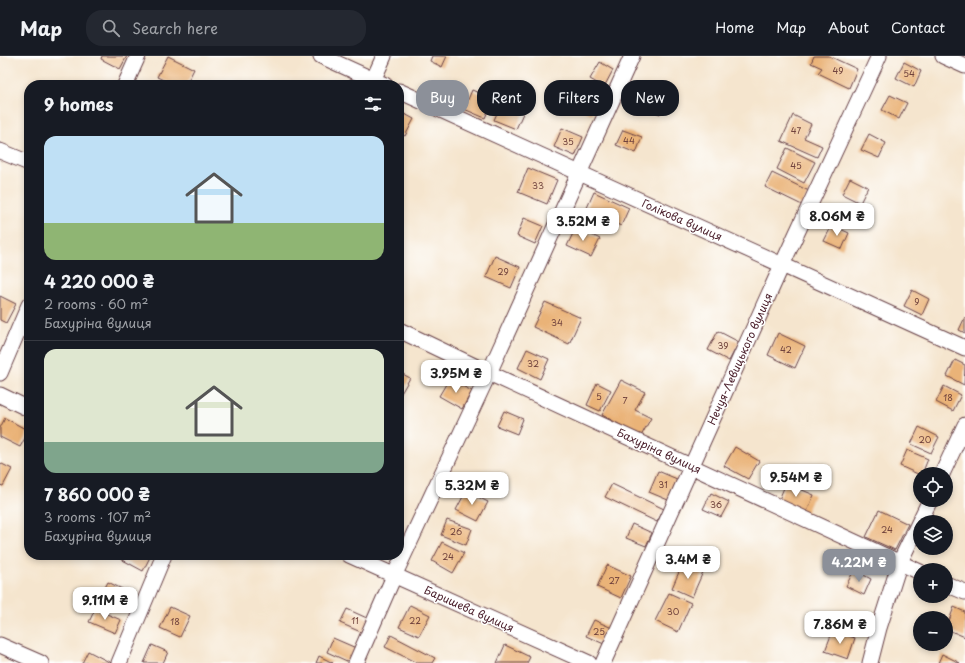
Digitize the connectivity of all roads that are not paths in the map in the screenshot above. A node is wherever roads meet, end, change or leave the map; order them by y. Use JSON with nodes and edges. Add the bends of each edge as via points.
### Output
{"nodes":[{"id":1,"x":138,"y":56,"type":"edge"},
{"id":2,"x":321,"y":56,"type":"edge"},
{"id":3,"x":384,"y":56,"type":"edge"},
{"id":4,"x":632,"y":56,"type":"edge"},
{"id":5,"x":879,"y":56,"type":"edge"},
{"id":6,"x":943,"y":56,"type":"edge"},
{"id":7,"x":965,"y":66,"type":"edge"},
{"id":8,"x":127,"y":80,"type":"edge"},
{"id":9,"x":371,"y":80,"type":"edge"},
{"id":10,"x":378,"y":80,"type":"edge"},
{"id":11,"x":404,"y":93,"type":"edge"},
{"id":12,"x":0,"y":151,"type":"edge"},
{"id":13,"x":24,"y":161,"type":"edge"},
{"id":14,"x":578,"y":172,"type":"junction"},
{"id":15,"x":782,"y":265,"type":"junction"},
{"id":16,"x":24,"y":317,"type":"edge"},
{"id":17,"x":404,"y":332,"type":"edge"},
{"id":18,"x":965,"y":348,"type":"edge"},
{"id":19,"x":0,"y":373,"type":"edge"},
{"id":20,"x":489,"y":373,"type":"junction"},
{"id":21,"x":0,"y":395,"type":"edge"},
{"id":22,"x":24,"y":407,"type":"edge"},
{"id":23,"x":965,"y":426,"type":"edge"},
{"id":24,"x":691,"y":466,"type":"junction"},
{"id":25,"x":945,"y":467,"type":"edge"},
{"id":26,"x":927,"y":507,"type":"edge"},
{"id":27,"x":404,"y":555,"type":"edge"},
{"id":28,"x":162,"y":560,"type":"edge"},
{"id":29,"x":360,"y":560,"type":"edge"},
{"id":30,"x":401,"y":560,"type":"edge"},
{"id":31,"x":900,"y":562,"type":"junction"},
{"id":32,"x":913,"y":568,"type":"edge"},
{"id":33,"x":394,"y":576,"type":"junction"},
{"id":34,"x":953,"y":587,"type":"edge"},
{"id":35,"x":965,"y":592,"type":"edge"},
{"id":36,"x":0,"y":645,"type":"edge"},
{"id":37,"x":42,"y":663,"type":"edge"},
{"id":38,"x":119,"y":663,"type":"edge"},
{"id":39,"x":356,"y":663,"type":"edge"},
{"id":40,"x":589,"y":663,"type":"edge"},
{"id":41,"x":603,"y":663,"type":"edge"},
{"id":42,"x":870,"y":663,"type":"edge"}],
"edges":[{"from":1,"to":8,"type":"street"},
{"from":2,"to":9,"type":"street"},
{"from":3,"to":10,"type":"street"},
{"from":4,"to":14,"type":"street"},
{"from":5,"to":15,"type":"street","name":"Нечуя-Левицького вулиця"},
{"from":6,"to":7,"type":"street"},
{"from":11,"to":14,"type":"street","name":"Голікова вулиця"},
{"from":12,"to":13,"type":"street"},
{"from":14,"to":15,"type":"street","name":"Голікова вулиця"},
{"from":14,"to":20,"type":"street"},
{"from":15,"to":18,"type":"street","name":"Голікова вулиця"},
{"from":15,"to":24,"type":"street","name":"Нечуя-Левицького вулиця"},
{"from":16,"to":19,"type":"street"},
{"from":17,"to":20,"type":"street","name":"Бахуріна вулиця"},
{"from":20,"to":24,"type":"street","name":"Бахуріна вулиця"},
{"from":20,"to":27,"type":"street"},
{"from":21,"to":22,"type":"street"},
{"from":23,"to":25,"type":"street"},
{"from":24,"to":31,"type":"street","name":"Бахуріна вулиця"},
{"from":24,"to":41,"type":"street","name":"Нечуя-Левицького вулиця"},
{"from":26,"to":31,"type":"street"},
{"from":28,"to":38,"type":"street"},
{"from":29,"to":33,"type":"street","name":"Баришева вулиця"},
{"from":30,"to":33,"type":"street"},
{"from":31,"to":32,"type":"street","name":"Бахуріна вулиця"},
{"from":31,"to":42,"type":"street"},
{"from":33,"to":39,"type":"street"},
{"from":33,"to":40,"type":"street","name":"Баришева вулиця"},
{"from":34,"to":35,"type":"street"},
{"from":36,"to":37,"type":"street"}]}
